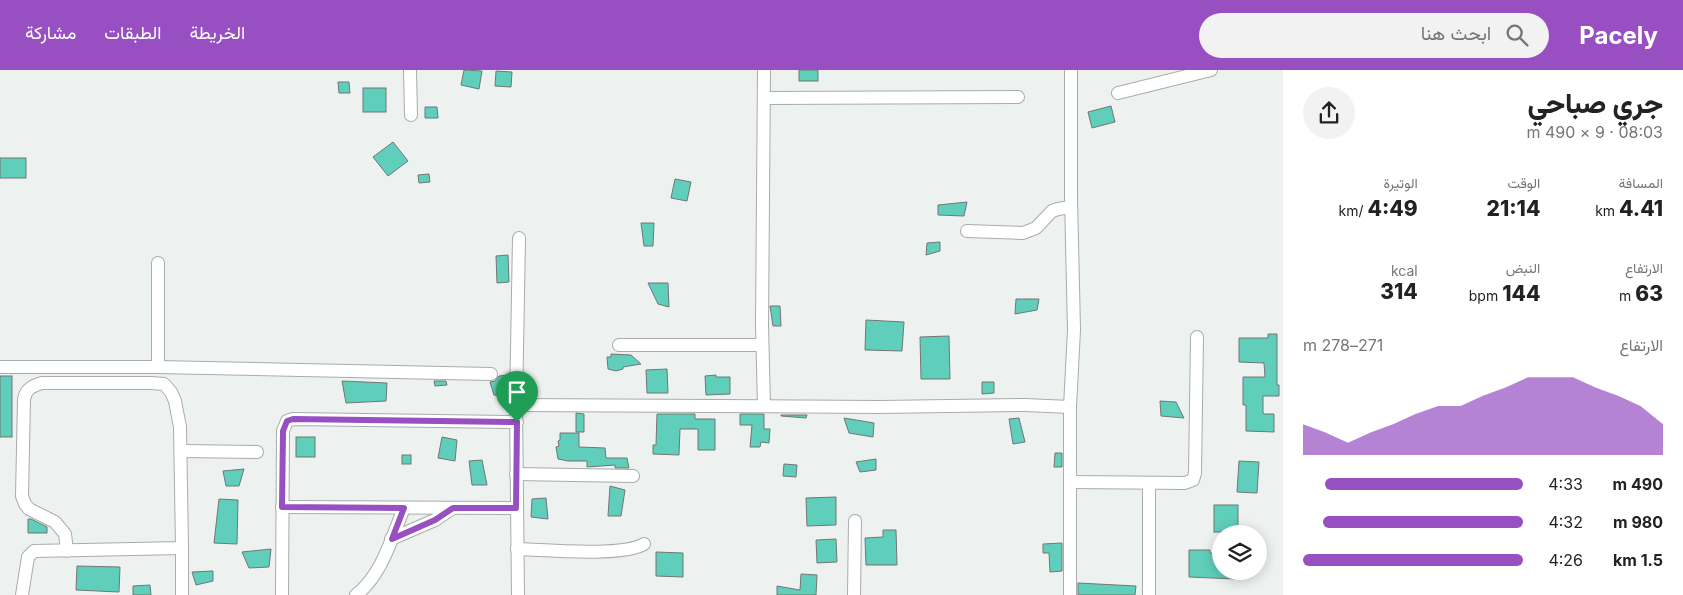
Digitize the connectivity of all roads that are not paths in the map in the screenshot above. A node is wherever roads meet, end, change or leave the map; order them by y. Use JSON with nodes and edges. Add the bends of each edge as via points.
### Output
{"nodes":[{"id":1,"x":410,"y":70,"type":"edge"},
{"id":2,"x":764,"y":70,"type":"edge"},
{"id":3,"x":1071,"y":70,"type":"edge"},
{"id":4,"x":1211,"y":70,"type":"edge"},
{"id":5,"x":1118,"y":93,"type":"dead end"},
{"id":6,"x":1018,"y":97,"type":"dead end"},
{"id":7,"x":764,"y":98,"type":"junction"},
{"id":8,"x":411,"y":115,"type":"dead end"},
{"id":9,"x":1072,"y":207,"type":"junction"},
{"id":10,"x":967,"y":230,"type":"dead end"},
{"id":11,"x":519,"y":238,"type":"dead end"},
{"id":12,"x":158,"y":262,"type":"dead end"},
{"id":13,"x":1197,"y":337,"type":"dead end"},
{"id":14,"x":619,"y":345,"type":"dead end"},
{"id":15,"x":762,"y":345,"type":"junction"},
{"id":16,"x":0,"y":367,"type":"edge"},
{"id":17,"x":158,"y":367,"type":"junction"},
{"id":18,"x":491,"y":374,"type":"dead end"},
{"id":19,"x":516,"y":405,"type":"junction"},
{"id":20,"x":764,"y":406,"type":"junction"},
{"id":21,"x":1070,"y":408,"type":"junction"},
{"id":22,"x":517,"y":422,"type":"junction"},
{"id":23,"x":182,"y":451,"type":"junction"},
{"id":24,"x":257,"y":452,"type":"dead end"},
{"id":25,"x":516,"y":474,"type":"junction"},
{"id":26,"x":633,"y":476,"type":"dead end"},
{"id":27,"x":1070,"y":482,"type":"junction"},
{"id":28,"x":1149,"y":483,"type":"junction"},
{"id":29,"x":282,"y":507,"type":"junction"},
{"id":30,"x":404,"y":508,"type":"junction"},
{"id":31,"x":453,"y":508,"type":"junction"},
{"id":32,"x":516,"y":508,"type":"junction"},
{"id":33,"x":855,"y":521,"type":"dead end"},
{"id":34,"x":392,"y":539,"type":"junction"},
{"id":35,"x":644,"y":544,"type":"dead end"},
{"id":36,"x":182,"y":548,"type":"junction"},
{"id":37,"x":517,"y":549,"type":"junction"},
{"id":38,"x":67,"y":551,"type":"junction"},
{"id":39,"x":22,"y":595,"type":"edge"},
{"id":40,"x":182,"y":595,"type":"edge"},
{"id":41,"x":282,"y":595,"type":"edge"},
{"id":42,"x":356,"y":595,"type":"edge"},
{"id":43,"x":518,"y":595,"type":"edge"},
{"id":44,"x":854,"y":595,"type":"edge"},
{"id":45,"x":1070,"y":595,"type":"edge"},
{"id":46,"x":1149,"y":595,"type":"edge"}],
"edges":[{"from":1,"to":8,"type":"street"},
{"from":2,"to":7,"type":"street"},
{"from":3,"to":9,"type":"street"},
{"from":4,"to":5,"type":"street"},
{"from":6,"to":7,"type":"street"},
{"from":7,"to":15,"type":"street"},
{"from":9,"to":10,"type":"street","via":[[1052,211],[1036,228],[1023,232]]},
{"from":9,"to":21,"type":"street","via":[[1074,330]]},
{"from":11,"to":19,"type":"street"},
{"from":12,"to":17,"type":"street"},
{"from":13,"to":28,"type":"street","via":[[1193,480],[1186,483]]},
{"from":14,"to":15,"type":"street"},
{"from":15,"to":20,"type":"street"},
{"from":16,"to":17,"type":"street"},
{"from":17,"to":18,"type":"street"},
{"from":19,"to":20,"type":"street"},
{"from":19,"to":22,"type":"street"},
{"from":20,"to":21,"type":"street","via":[[1025,405]]},
{"from":21,"to":27,"type":"street"},
{"from":22,"to":25,"type":"street"},
{"from":22,"to":29,"type":"street","via":[[287,421],[283,431]]},
{"from":23,"to":24,"type":"street"},
{"from":23,"to":36,"type":"street"},
{"from":23,"to":38,"type":"street","via":[[175,401],[164,384],[42,383],[28,389],[24,400],[22,496],[30,509],[55,522],[65,534]]},
{"from":25,"to":26,"type":"street"},
{"from":25,"to":32,"type":"street"},
{"from":27,"to":28,"type":"street"},
{"from":27,"to":45,"type":"street"},
{"from":28,"to":46,"type":"street"},
{"from":29,"to":30,"type":"street"},
{"from":29,"to":41,"type":"street"},
{"from":30,"to":31,"type":"street"},
{"from":30,"to":34,"type":"street"},
{"from":31,"to":32,"type":"street"},
{"from":31,"to":34,"type":"street","via":[[435,520]]},
{"from":32,"to":37,"type":"street"},
{"from":33,"to":44,"type":"street"},
{"from":34,"to":42,"type":"street","via":[[379,567]]},
{"from":35,"to":37,"type":"street","via":[[637,549],[609,552]]},
{"from":36,"to":38,"type":"street"},
{"from":36,"to":40,"type":"street"},
{"from":37,"to":43,"type":"street"},
{"from":38,"to":39,"type":"street","via":[[34,551],[30,554]]}]}
